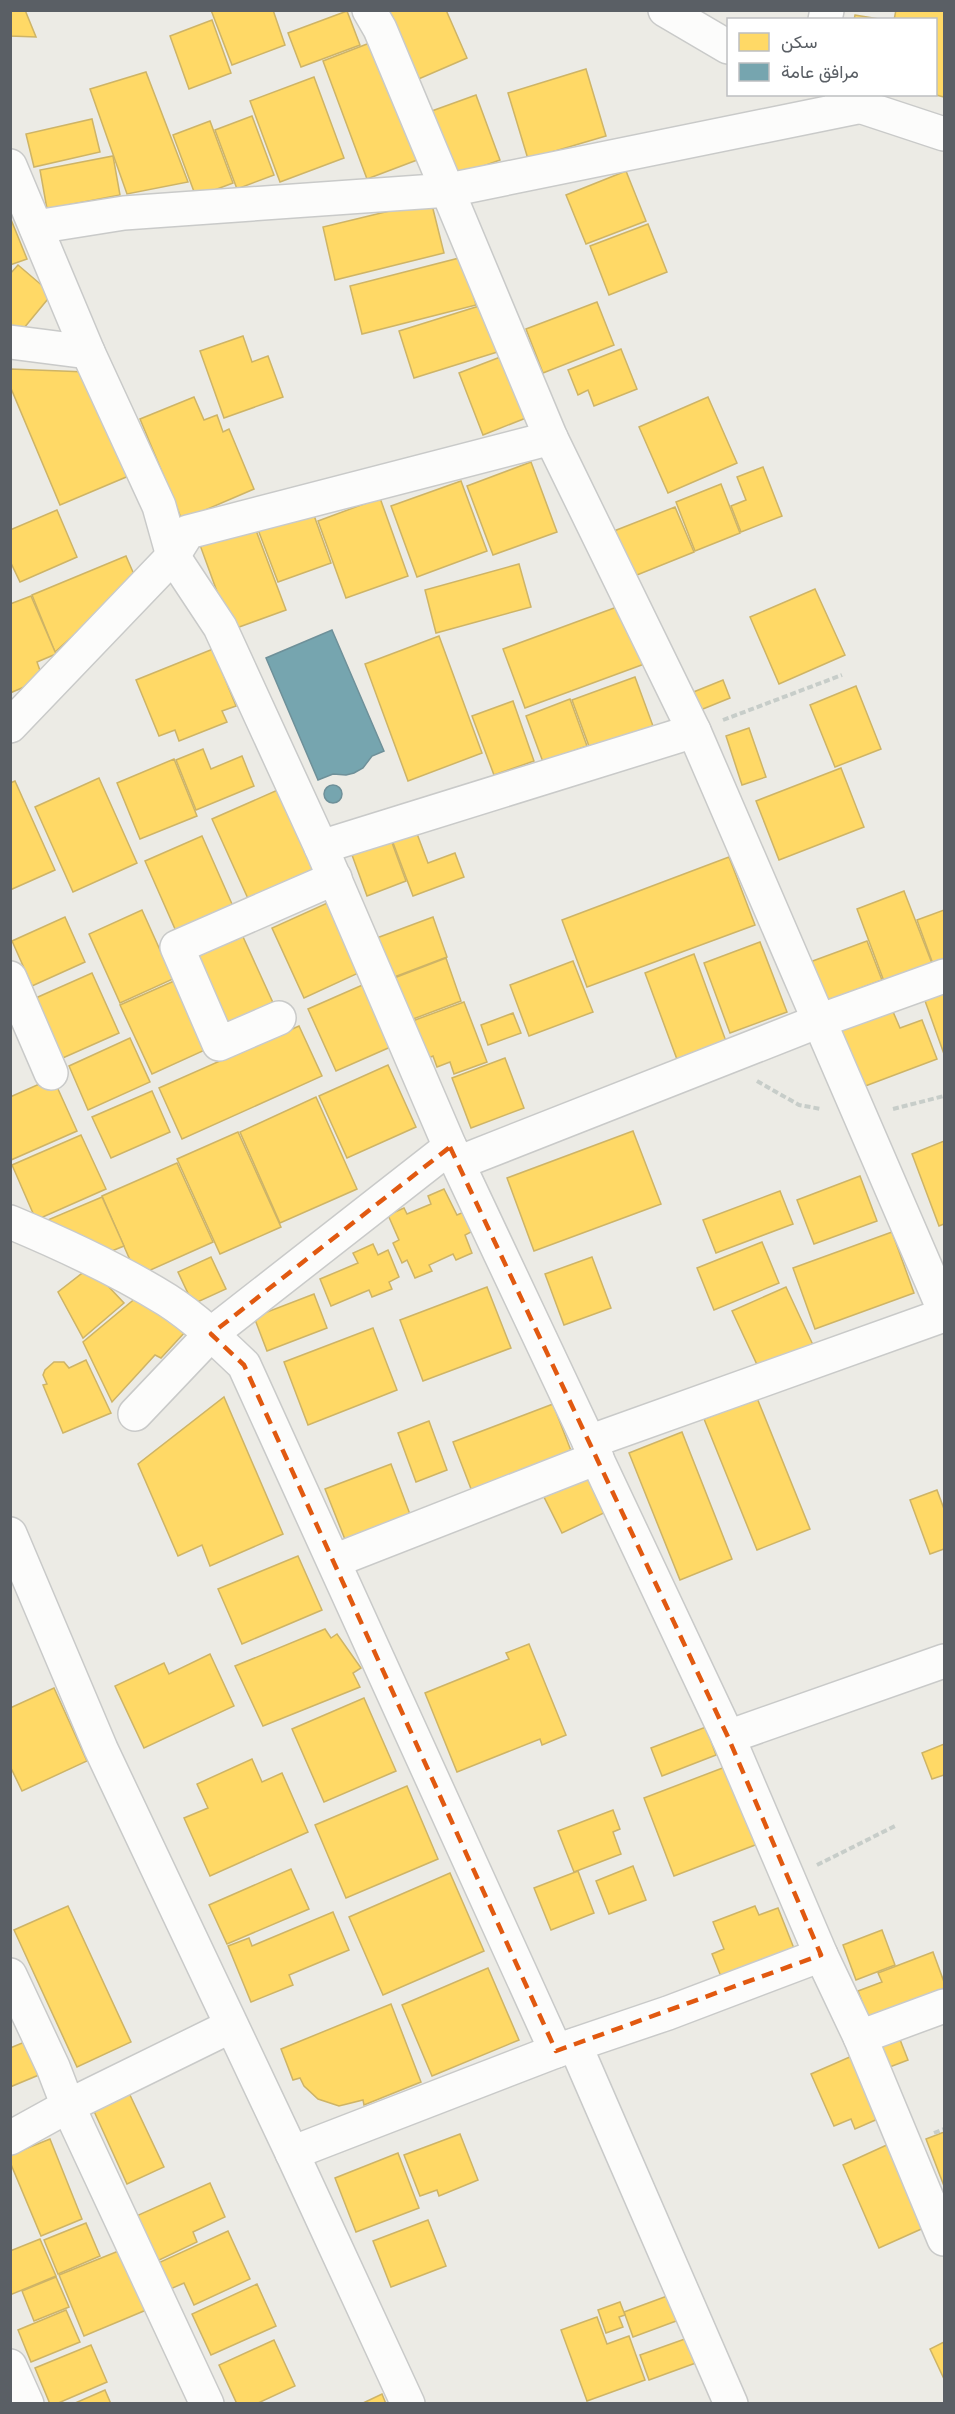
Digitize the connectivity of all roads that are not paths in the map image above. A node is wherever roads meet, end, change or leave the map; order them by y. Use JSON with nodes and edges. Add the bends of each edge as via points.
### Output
{"nodes":[{"id":1,"x":369,"y":10,"type":"edge"},
{"id":2,"x":665,"y":10,"type":"edge"},
{"id":3,"x":727,"y":46,"type":"edge"},
{"id":4,"x":825,"y":96,"type":"edge"},
{"id":5,"x":862,"y":105,"type":"junction"},
{"id":6,"x":945,"y":134,"type":"edge"},
{"id":7,"x":10,"y":166,"type":"edge"},
{"id":8,"x":449,"y":190,"type":"junction"},
{"id":9,"x":36,"y":227,"type":"junction"},
{"id":10,"x":10,"y":342,"type":"edge"},
{"id":11,"x":88,"y":352,"type":"junction"},
{"id":12,"x":551,"y":438,"type":"junction"},
{"id":13,"x":173,"y":556,"type":"junction"},
{"id":14,"x":10,"y":726,"type":"edge"},
{"id":15,"x":694,"y":731,"type":"junction"},
{"id":16,"x":321,"y":847,"type":"junction"},
{"id":17,"x":334,"y":878,"type":"junction"},
{"id":18,"x":945,"y":976,"type":"edge"},
{"id":19,"x":10,"y":978,"type":"edge"},
{"id":20,"x":279,"y":1018,"type":"dead end"},
{"id":21,"x":819,"y":1021,"type":"junction"},
{"id":22,"x":51,"y":1072,"type":"dead end"},
{"id":23,"x":454,"y":1155,"type":"junction"},
{"id":24,"x":10,"y":1222,"type":"edge"},
{"id":25,"x":945,"y":1310,"type":"edge"},
{"id":26,"x":945,"y":1315,"type":"edge"},
{"id":27,"x":212,"y":1334,"type":"junction"},
{"id":28,"x":135,"y":1414,"type":"dead end"},
{"id":29,"x":593,"y":1450,"type":"junction"},
{"id":30,"x":10,"y":1534,"type":"edge"},
{"id":31,"x":334,"y":1562,"type":"junction"},
{"id":32,"x":945,"y":1661,"type":"edge"},
{"id":33,"x":728,"y":1737,"type":"junction"},
{"id":34,"x":821,"y":1954,"type":"junction"},
{"id":35,"x":10,"y":1976,"type":"edge"},
{"id":36,"x":945,"y":2006,"type":"edge"},
{"id":37,"x":231,"y":2026,"type":"junction"},
{"id":38,"x":860,"y":2037,"type":"junction"},
{"id":39,"x":566,"y":2048,"type":"junction"},
{"id":40,"x":68,"y":2106,"type":"junction"},
{"id":41,"x":10,"y":2138,"type":"edge"},
{"id":42,"x":292,"y":2153,"type":"junction"},
{"id":43,"x":945,"y":2239,"type":"edge"},
{"id":44,"x":10,"y":2366,"type":"edge"},
{"id":45,"x":27,"y":2403,"type":"edge"},
{"id":46,"x":207,"y":2403,"type":"edge"},
{"id":47,"x":408,"y":2403,"type":"edge"},
{"id":48,"x":731,"y":2403,"type":"edge"}],
"edges":[{"from":1,"to":8,"type":"street"},
{"from":2,"to":3,"type":"street"},
{"from":4,"to":5,"type":"street"},
{"from":5,"to":6,"type":"street"},
{"from":5,"to":8,"type":"street"},
{"from":7,"to":9,"type":"street"},
{"from":8,"to":9,"type":"street","via":[[124,213]]},
{"from":8,"to":12,"type":"street"},
{"from":9,"to":11,"type":"street"},
{"from":10,"to":11,"type":"street"},
{"from":11,"to":13,"type":"street","via":[[159,506]]},
{"from":12,"to":13,"type":"street","via":[[188,532]]},
{"from":12,"to":15,"type":"street"},
{"from":13,"to":14,"type":"street"},
{"from":13,"to":16,"type":"street","via":[[220,627]]},
{"from":15,"to":16,"type":"street"},
{"from":15,"to":21,"type":"street"},
{"from":16,"to":17,"type":"street"},
{"from":17,"to":20,"type":"street","via":[[177,946],[219,1044]]},
{"from":17,"to":23,"type":"street"},
{"from":18,"to":21,"type":"street"},
{"from":19,"to":22,"type":"street"},
{"from":21,"to":23,"type":"street"},
{"from":21,"to":25,"type":"street"},
{"from":23,"to":27,"type":"street"},
{"from":23,"to":29,"type":"street"},
{"from":24,"to":27,"type":"street","via":[[77,1250],[168,1301]]},
{"from":26,"to":29,"type":"street"},
{"from":27,"to":28,"type":"street"},
{"from":27,"to":31,"type":"street","via":[[244,1365]]},
{"from":29,"to":31,"type":"street"},
{"from":29,"to":33,"type":"street"},
{"from":30,"to":37,"type":"street","via":[[100,1749]]},
{"from":31,"to":39,"type":"street"},
{"from":32,"to":33,"type":"street"},
{"from":33,"to":34,"type":"street"},
{"from":34,"to":38,"type":"street"},
{"from":34,"to":39,"type":"street"},
{"from":35,"to":40,"type":"street"},
{"from":36,"to":38,"type":"street"},
{"from":37,"to":40,"type":"street"},
{"from":37,"to":42,"type":"street"},
{"from":38,"to":43,"type":"street"},
{"from":39,"to":42,"type":"street"},
{"from":39,"to":48,"type":"street"},
{"from":40,"to":41,"type":"street"},
{"from":40,"to":46,"type":"street"},
{"from":42,"to":47,"type":"street"},
{"from":44,"to":45,"type":"street"}]}
